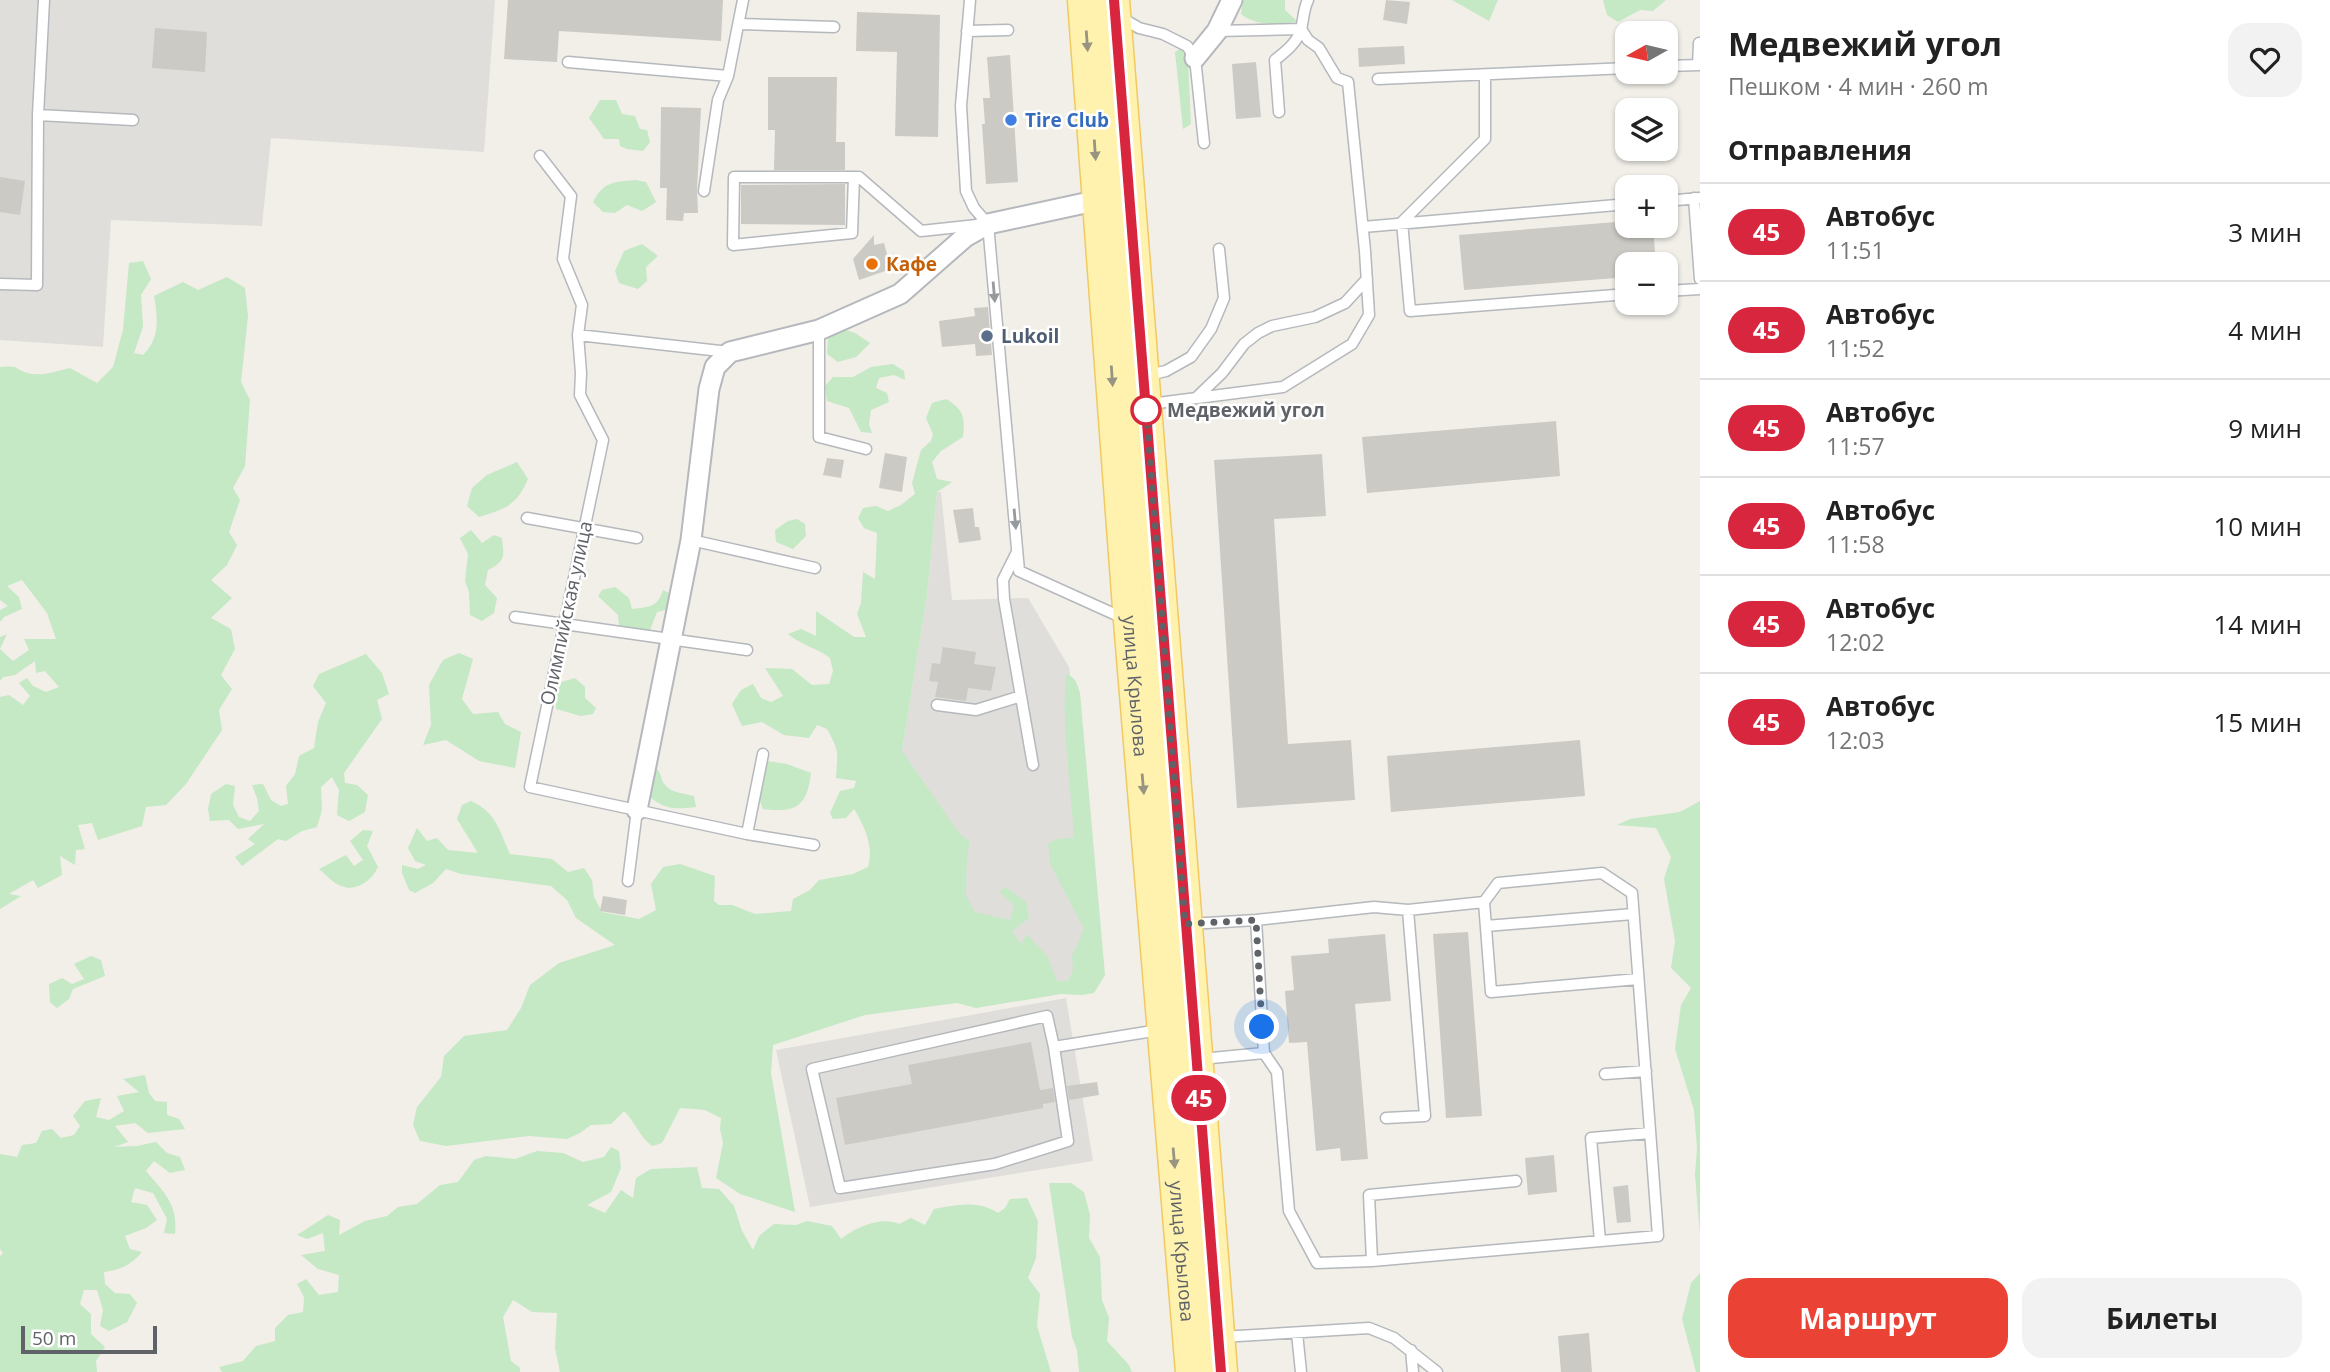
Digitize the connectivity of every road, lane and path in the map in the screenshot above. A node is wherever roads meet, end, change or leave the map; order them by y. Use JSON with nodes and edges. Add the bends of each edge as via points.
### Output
{"nodes":[{"id":1,"x":44,"y":0,"type":"edge"},
{"id":2,"x":743,"y":0,"type":"edge"},
{"id":3,"x":970,"y":0,"type":"edge"},
{"id":4,"x":1084,"y":0,"type":"edge"},
{"id":5,"x":1233,"y":0,"type":"edge"},
{"id":6,"x":1308,"y":0,"type":"edge"},
{"id":7,"x":1114,"y":7,"type":"edge"},
{"id":8,"x":740,"y":24,"type":"junction"},
{"id":9,"x":834,"y":27,"type":"dead end"},
{"id":10,"x":1301,"y":29,"type":"junction"},
{"id":11,"x":1008,"y":30,"type":"dead end"},
{"id":12,"x":967,"y":31,"type":"junction"},
{"id":13,"x":1217,"y":31,"type":"junction"},
{"id":14,"x":1699,"y":43,"type":"edge"},
{"id":15,"x":1195,"y":58,"type":"junction"},
{"id":16,"x":568,"y":62,"type":"dead end"},
{"id":17,"x":1699,"y":65,"type":"edge"},
{"id":18,"x":1678,"y":66,"type":"edge"},
{"id":19,"x":1615,"y":69,"type":"edge"},
{"id":20,"x":1485,"y":75,"type":"junction"},
{"id":21,"x":728,"y":76,"type":"junction"},
{"id":22,"x":1378,"y":79,"type":"dead end"},
{"id":23,"x":1279,"y":112,"type":"dead end"},
{"id":24,"x":38,"y":115,"type":"junction"},
{"id":25,"x":133,"y":120,"type":"dead end"},
{"id":26,"x":1204,"y":144,"type":"dead end"},
{"id":27,"x":540,"y":156,"type":"dead end"},
{"id":28,"x":854,"y":177,"type":"junction"},
{"id":29,"x":704,"y":191,"type":"dead end"},
{"id":30,"x":1697,"y":198,"type":"edge"},
{"id":31,"x":1099,"y":200,"type":"junction"},
{"id":32,"x":1678,"y":200,"type":"edge"},
{"id":33,"x":1615,"y":205,"type":"edge"},
{"id":34,"x":1402,"y":222,"type":"junction"},
{"id":35,"x":988,"y":225,"type":"junction"},
{"id":36,"x":1363,"y":226,"type":"junction"},
{"id":37,"x":1219,"y":249,"type":"dead end"},
{"id":38,"x":1367,"y":279,"type":"junction"},
{"id":39,"x":1700,"y":279,"type":"edge"},
{"id":40,"x":0,"y":284,"type":"edge"},
{"id":41,"x":1700,"y":289,"type":"edge"},
{"id":42,"x":1678,"y":290,"type":"edge"},
{"id":43,"x":1615,"y":295,"type":"edge"},
{"id":44,"x":819,"y":330,"type":"junction"},
{"id":45,"x":578,"y":335,"type":"junction"},
{"id":46,"x":730,"y":352,"type":"junction"},
{"id":47,"x":1145,"y":390,"type":"junction"},
{"id":48,"x":1196,"y":398,"type":"junction"},
{"id":49,"x":866,"y":449,"type":"dead end"},
{"id":50,"x":527,"y":518,"type":"dead end"},
{"id":51,"x":584,"y":528,"type":"junction"},
{"id":52,"x":636,"y":538,"type":"dead end"},
{"id":53,"x":691,"y":540,"type":"junction"},
{"id":54,"x":1018,"y":552,"type":"junction"},
{"id":55,"x":815,"y":568,"type":"dead end"},
{"id":56,"x":515,"y":617,"type":"dead end"},
{"id":57,"x":1130,"y":621,"type":"junction"},
{"id":58,"x":564,"y":624,"type":"junction"},
{"id":59,"x":673,"y":640,"type":"junction"},
{"id":60,"x":747,"y":650,"type":"dead end"},
{"id":61,"x":1021,"y":696,"type":"junction"},
{"id":62,"x":937,"y":705,"type":"dead end"},
{"id":63,"x":763,"y":754,"type":"dead end"},
{"id":64,"x":1033,"y":765,"type":"dead end"},
{"id":65,"x":637,"y":810,"type":"junction"},
{"id":66,"x":747,"y":834,"type":"junction"},
{"id":67,"x":814,"y":845,"type":"dead end"},
{"id":68,"x":628,"y":881,"type":"dead end"},
{"id":69,"x":1484,"y":902,"type":"junction"},
{"id":70,"x":1409,"y":910,"type":"junction"},
{"id":71,"x":1633,"y":914,"type":"junction"},
{"id":72,"x":1256,"y":920,"type":"junction"},
{"id":73,"x":1185,"y":924,"type":"junction"},
{"id":74,"x":1486,"y":926,"type":"junction"},
{"id":75,"x":1638,"y":979,"type":"junction"},
{"id":76,"x":1178,"y":1027,"type":"junction"},
{"id":77,"x":1054,"y":1047,"type":"junction"},
{"id":78,"x":1264,"y":1053,"type":"junction"},
{"id":79,"x":1196,"y":1059,"type":"junction"},
{"id":80,"x":1646,"y":1071,"type":"junction"},
{"id":81,"x":1605,"y":1074,"type":"dead end"},
{"id":82,"x":1386,"y":1118,"type":"dead end"},
{"id":83,"x":1650,"y":1133,"type":"junction"},
{"id":84,"x":1516,"y":1181,"type":"dead end"},
{"id":85,"x":1600,"y":1241,"type":"junction"},
{"id":86,"x":1372,"y":1261,"type":"junction"},
{"id":87,"x":1297,"y":1333,"type":"junction"},
{"id":88,"x":1219,"y":1338,"type":"junction"},
{"id":89,"x":1411,"y":1350,"type":"junction"},
{"id":90,"x":1192,"y":1372,"type":"edge"},
{"id":91,"x":1222,"y":1372,"type":"edge"},
{"id":92,"x":1301,"y":1372,"type":"edge"},
{"id":93,"x":1413,"y":1372,"type":"edge"},
{"id":94,"x":1437,"y":1372,"type":"edge"}],
"edges":[{"from":1,"to":24,"type":"lane"},
{"from":2,"to":8,"type":"lane"},
{"from":3,"to":12,"type":"lane"},
{"from":4,"to":31,"type":"main road","name":"улица Крылова","one_way":true},
{"from":5,"to":13,"type":"street"},
{"from":6,"to":10,"type":"lane"},
{"from":7,"to":15,"type":"lane","via":[[1139,28],[1187,46]]},
{"from":7,"to":47,"type":"main road","name":"улица Крылова"},
{"from":8,"to":9,"type":"lane"},
{"from":8,"to":21,"type":"lane"},
{"from":10,"to":13,"type":"lane"},
{"from":10,"to":23,"type":"lane","via":[[1290,48],[1275,60]]},
{"from":10,"to":36,"type":"lane","via":[[1320,48],[1337,78],[1348,82]]},
{"from":11,"to":12,"type":"lane"},
{"from":12,"to":35,"type":"lane","via":[[961,106],[966,191]]},
{"from":13,"to":15,"type":"street"},
{"from":14,"to":17,"type":"lane"},
{"from":15,"to":26,"type":"lane"},
{"from":16,"to":21,"type":"lane"},
{"from":17,"to":18,"type":"lane"},
{"from":19,"to":20,"type":"lane"},
{"from":20,"to":22,"type":"lane"},
{"from":20,"to":34,"type":"lane","via":[[1485,139]]},
{"from":21,"to":29,"type":"lane","via":[[718,100]]},
{"from":24,"to":25,"type":"lane"},
{"from":24,"to":40,"type":"lane","via":[[37,285]]},
{"from":27,"to":45,"type":"lane","name":"Олимпийская улица","via":[[571,196],[564,259],[582,305]]},
{"from":28,"to":28,"type":"lane","via":[[734,177],[733,245],[852,233]]},
{"from":28,"to":35,"type":"lane","via":[[921,231]]},
{"from":30,"to":32,"type":"lane"},
{"from":30,"to":39,"type":"lane"},
{"from":31,"to":35,"type":"street"},
{"from":31,"to":57,"type":"main road","name":"улица Крылова","one_way":true},
{"from":33,"to":34,"type":"lane"},
{"from":34,"to":36,"type":"lane"},
{"from":34,"to":43,"type":"lane","via":[[1410,311]]},
{"from":35,"to":44,"type":"street","via":[[964,237],[900,294]]},
{"from":35,"to":54,"type":"lane","one_way":true},
{"from":36,"to":38,"type":"lane"},
{"from":37,"to":47,"type":"lane","via":[[1224,298],[1211,330],[1191,357]]},
{"from":38,"to":48,"type":"lane","via":[[1345,303],[1258,333]]},
{"from":38,"to":48,"type":"lane","via":[[1370,315],[1352,344],[1283,387]]},
{"from":41,"to":42,"type":"lane"},
{"from":44,"to":46,"type":"street"},
{"from":44,"to":49,"type":"lane","via":[[819,437]]},
{"from":45,"to":46,"type":"lane"},
{"from":45,"to":51,"type":"lane","name":"Олимпийская улица","via":[[580,395],[603,440]]},
{"from":46,"to":53,"type":"street","via":[[715,367],[709,389]]},
{"from":47,"to":48,"type":"lane"},
{"from":47,"to":73,"type":"main road","name":"улица Крылова"},
{"from":50,"to":51,"type":"lane"},
{"from":51,"to":52,"type":"lane"},
{"from":51,"to":58,"type":"lane","name":"Олимпийская улица"},
{"from":53,"to":55,"type":"lane"},
{"from":53,"to":59,"type":"street"},
{"from":54,"to":57,"type":"lane","via":[[1020,571]]},
{"from":54,"to":61,"type":"lane","via":[[1003,580]]},
{"from":56,"to":58,"type":"lane"},
{"from":57,"to":76,"type":"main road","name":"улица Крылова","one_way":true},
{"from":58,"to":59,"type":"lane"},
{"from":58,"to":65,"type":"lane","name":"Олимпийская улица","via":[[530,787]]},
{"from":59,"to":60,"type":"lane"},
{"from":59,"to":65,"type":"street"},
{"from":61,"to":62,"type":"lane","via":[[976,710]]},
{"from":61,"to":64,"type":"lane"},
{"from":63,"to":66,"type":"lane"},
{"from":65,"to":66,"type":"lane","name":"Олимпийская улица"},
{"from":65,"to":68,"type":"lane"},
{"from":66,"to":67,"type":"lane","name":"Олимпийская улица"},
{"from":69,"to":70,"type":"lane"},
{"from":69,"to":71,"type":"lane","via":[[1498,883],[1602,873],[1632,893]]},
{"from":69,"to":74,"type":"lane"},
{"from":70,"to":72,"type":"lane","via":[[1374,907]]},
{"from":70,"to":82,"type":"lane","via":[[1425,1116]]},
{"from":71,"to":74,"type":"lane"},
{"from":71,"to":75,"type":"lane"},
{"from":72,"to":73,"type":"lane"},
{"from":72,"to":78,"type":"lane"},
{"from":73,"to":76,"type":"main road","name":"улица Крылова"},
{"from":74,"to":75,"type":"lane","via":[[1491,992]]},
{"from":75,"to":80,"type":"lane"},
{"from":76,"to":77,"type":"lane"},
{"from":76,"to":79,"type":"main road","name":"улица Крылова"},
{"from":76,"to":90,"type":"main road","name":"улица Крылова","one_way":true},
{"from":77,"to":77,"type":"lane","via":[[1047,1016],[812,1069],[840,1188],[995,1164],[1068,1141]]},
{"from":78,"to":79,"type":"lane"},
{"from":78,"to":86,"type":"lane","via":[[1277,1072],[1289,1211],[1317,1264]]},
{"from":79,"to":88,"type":"main road","name":"улица Крылова"},
{"from":80,"to":81,"type":"lane"},
{"from":80,"to":83,"type":"lane"},
{"from":83,"to":85,"type":"lane","via":[[1658,1236]]},
{"from":83,"to":85,"type":"lane","via":[[1591,1138]]},
{"from":84,"to":86,"type":"lane","via":[[1369,1195]]},
{"from":85,"to":86,"type":"lane"},
{"from":87,"to":88,"type":"lane"},
{"from":87,"to":89,"type":"lane","via":[[1369,1328]]},
{"from":87,"to":92,"type":"lane"},
{"from":88,"to":91,"type":"main road","name":"улица Крылова"},
{"from":89,"to":93,"type":"lane"},
{"from":89,"to":94,"type":"lane"}]}
